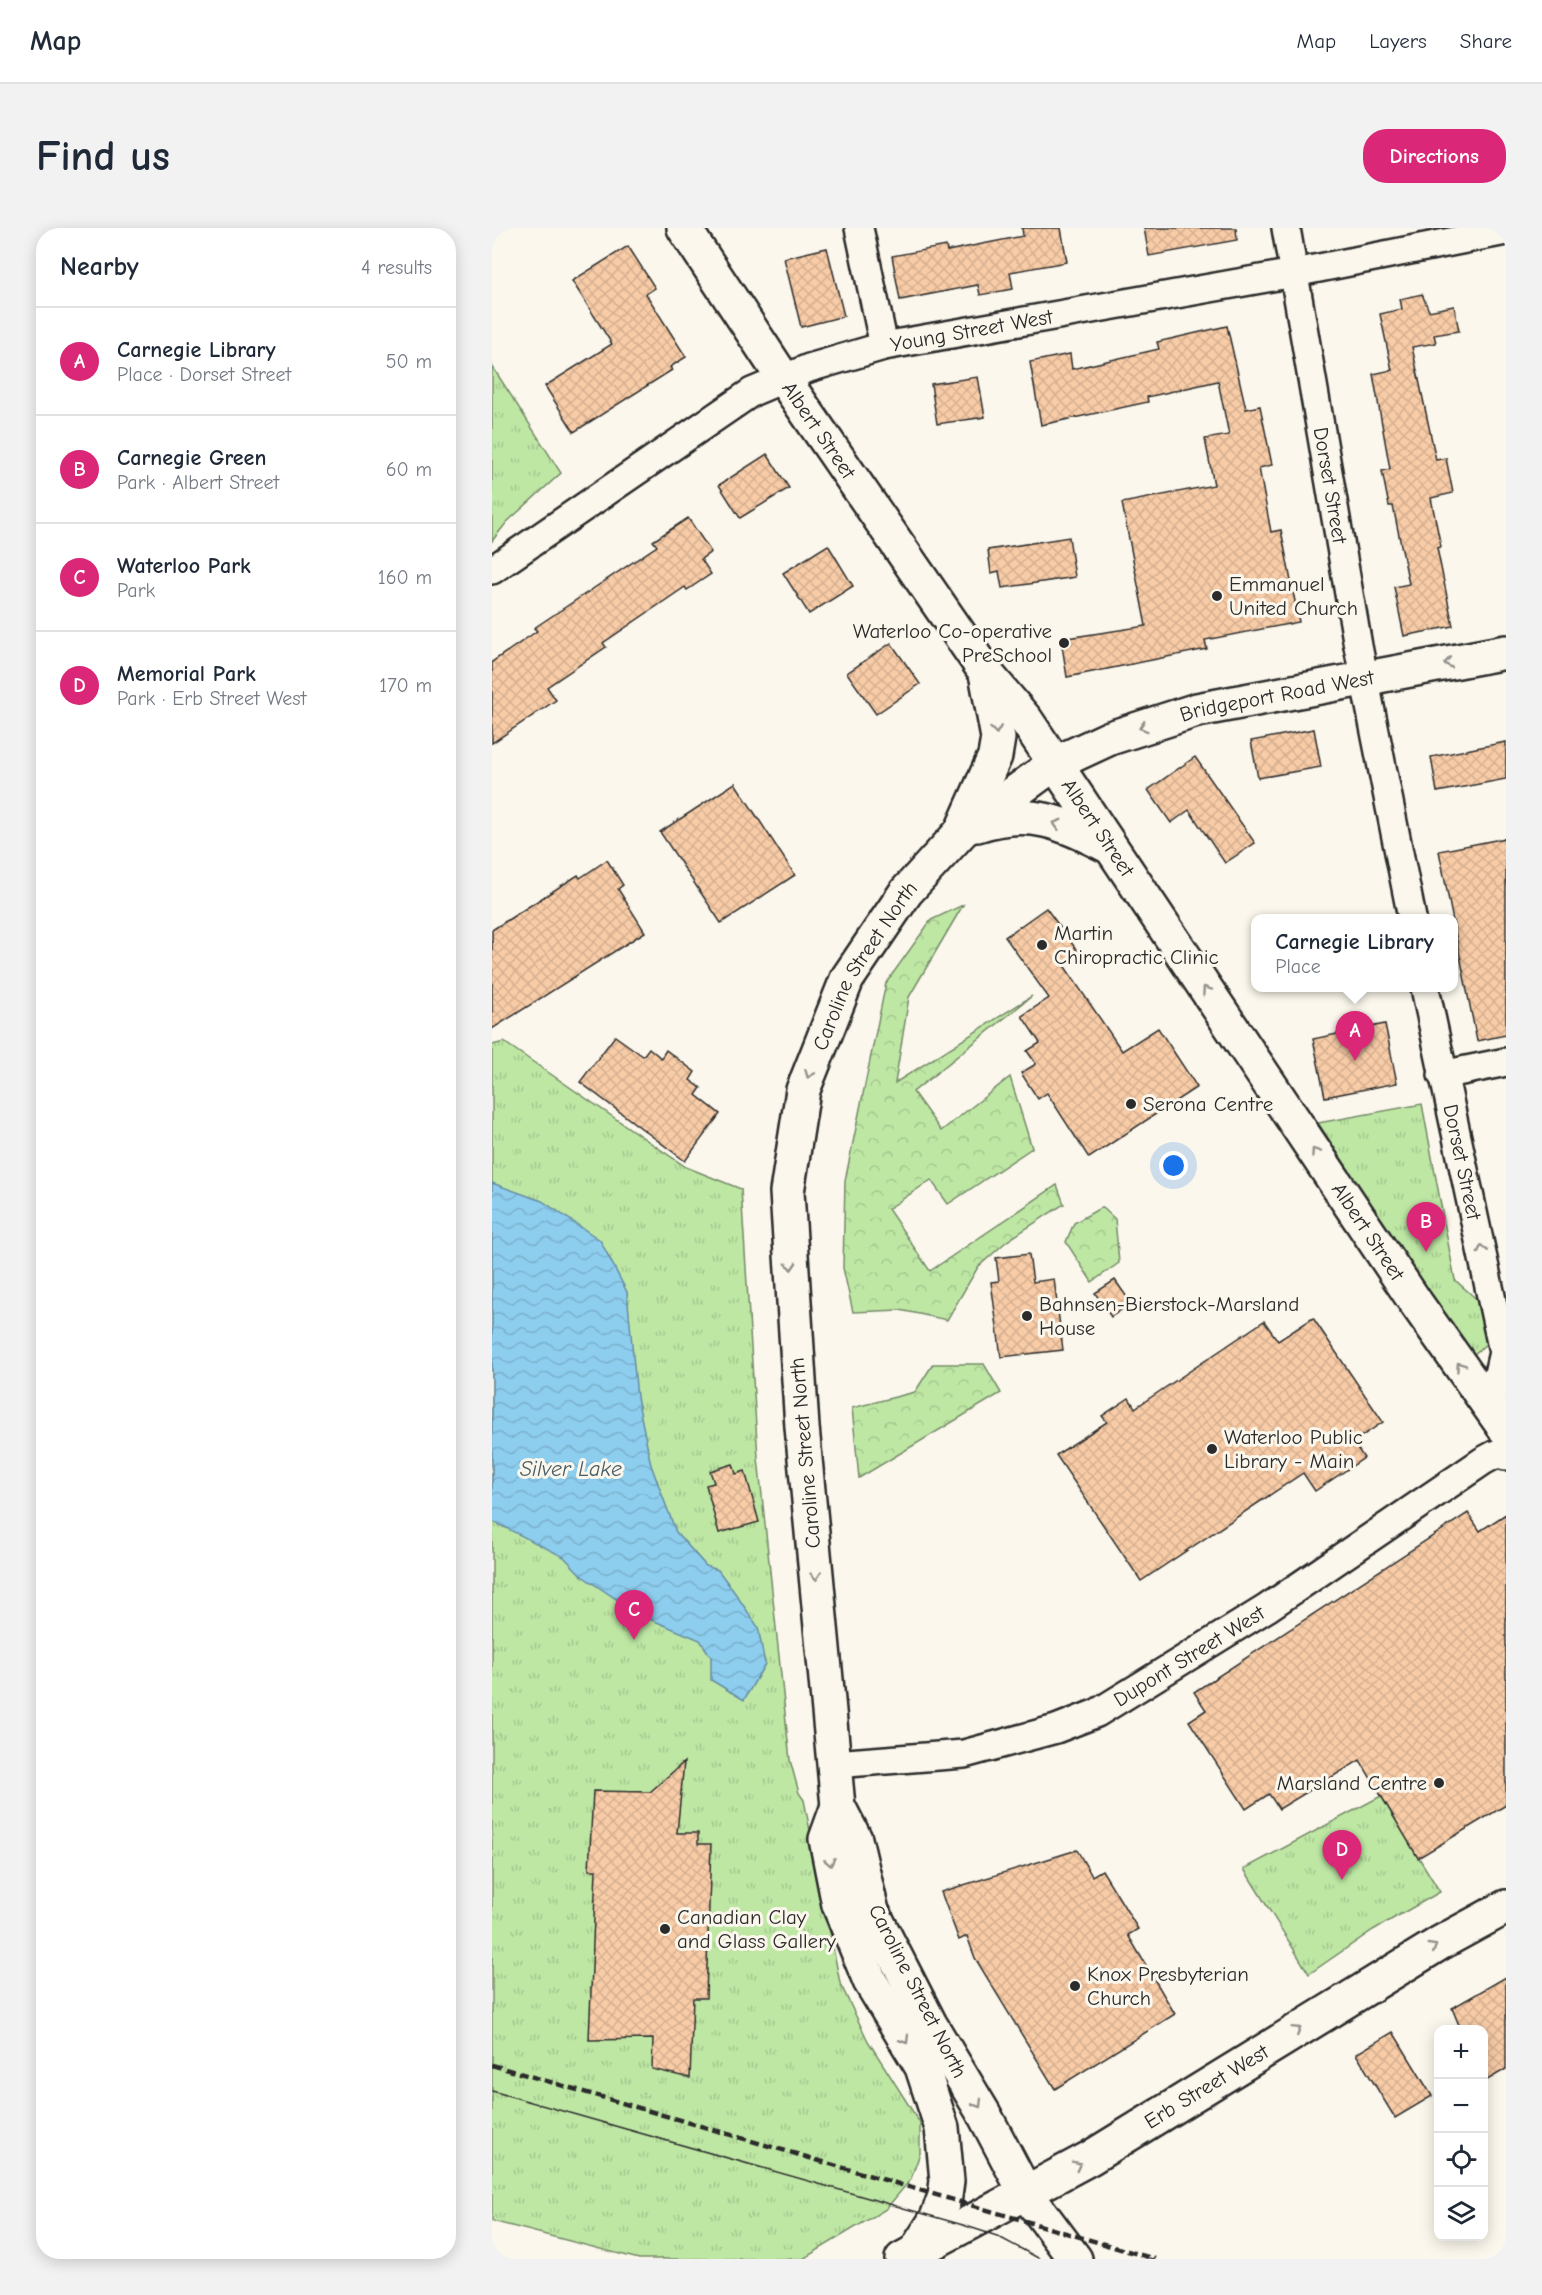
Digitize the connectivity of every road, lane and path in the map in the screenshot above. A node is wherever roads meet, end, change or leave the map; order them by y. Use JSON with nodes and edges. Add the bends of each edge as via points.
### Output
{"nodes":[{"id":1,"x":684,"y":228,"type":"edge"},
{"id":2,"x":859,"y":228,"type":"edge"},
{"id":3,"x":1286,"y":228,"type":"edge"},
{"id":4,"x":1506,"y":231,"type":"edge"},
{"id":5,"x":1294,"y":273,"type":"junction"},
{"id":6,"x":884,"y":346,"type":"junction"},
{"id":7,"x":783,"y":378,"type":"junction"},
{"id":8,"x":492,"y":570,"type":"edge"},
{"id":9,"x":1506,"y":652,"type":"edge"},
{"id":10,"x":986,"y":672,"type":"junction"},
{"id":11,"x":1364,"y":678,"type":"junction"},
{"id":12,"x":1054,"y":764,"type":"junction"},
{"id":13,"x":962,"y":831,"type":"junction"},
{"id":14,"x":1110,"y":847,"type":"junction"},
{"id":15,"x":1411,"y":914,"type":"edge"},
{"id":16,"x":1426,"y":992,"type":"edge"},
{"id":17,"x":1506,"y":1062,"type":"edge"},
{"id":18,"x":1442,"y":1075,"type":"junction"},
{"id":19,"x":1498,"y":1420,"type":"edge"},
{"id":20,"x":1506,"y":1456,"type":"edge"},
{"id":21,"x":834,"y":1764,"type":"junction"},
{"id":22,"x":838,"y":1806,"type":"junction"},
{"id":23,"x":1506,"y":1907,"type":"edge"},
{"id":24,"x":1025,"y":2192,"type":"junction"},
{"id":25,"x":909,"y":2255,"type":"edge"},
{"id":26,"x":1075,"y":2259,"type":"edge"}],
"edges":[{"from":1,"to":7,"type":"main road","name":"Albert Street"},
{"from":2,"to":6,"type":"street"},
{"from":3,"to":5,"type":"street","name":"Dorset Street"},
{"from":4,"to":5,"type":"street","name":"Young Street West"},
{"from":5,"to":6,"type":"street","name":"Young Street West"},
{"from":5,"to":11,"type":"street","name":"Dorset Street"},
{"from":6,"to":7,"type":"street","name":"Young Street West"},
{"from":7,"to":8,"type":"street","name":"Young Street West","via":[[752,392]]},
{"from":7,"to":10,"type":"main road","name":"Albert Street"},
{"from":9,"to":11,"type":"main road","name":"Bridgeport Road West","one_way":true},
{"from":10,"to":12,"type":"main road","name":"Albert Street","via":[[1026,720]]},
{"from":10,"to":13,"type":"main road","one_way":true,"via":[[998,738]]},
{"from":11,"to":12,"type":"main road","name":"Bridgeport Road West","one_way":true,"via":[[1197,710],[1110,738]]},
{"from":11,"to":15,"type":"street","name":"Dorset Street"},
{"from":12,"to":13,"type":"main road","name":"Caroline Street North"},
{"from":12,"to":14,"type":"main road","name":"Albert Street"},
{"from":14,"to":13,"type":"main road","one_way":true,"via":[[1066,826],[1029,816],[997,819]]},
{"from":13,"to":21,"type":"main road","name":"Caroline Street North","one_way":true,"via":[[906,892],[847,978],[803,1090],[787,1192],[802,1427]]},
{"from":19,"to":14,"type":"main road","name":"Albert Street","one_way":true},
{"from":16,"to":18,"type":"street","name":"Dorset Street"},
{"from":17,"to":18,"type":"street"},
{"from":19,"to":18,"type":"street","name":"Dorset Street","one_way":true,"via":[[1503,1352]]},
{"from":20,"to":21,"type":"street","name":"Dupont Street West","via":[[1496,1454],[1483,1461],[1267,1608],[1097,1713],[1056,1729],[964,1754]]},
{"from":21,"to":22,"type":"main road","name":"Caroline Street North"},
{"from":22,"to":24,"type":"main road","name":"Caroline Street North","one_way":true,"via":[[855,1839],[872,1911],[930,2024]]},
{"from":22,"to":25,"type":"main road","one_way":true,"via":[[826,1839],[839,1905],[870,1981],[922,2067],[942,2128],[945,2196],[937,2217]]},
{"from":24,"to":23,"type":"main road","name":"Erb Street West","one_way":true,"via":[[1090,2158],[1440,1943]]},
{"from":24,"to":25,"type":"main road","name":"Erb Street West"},
{"from":24,"to":26,"type":"main road","name":"Caroline Street North"}]}
